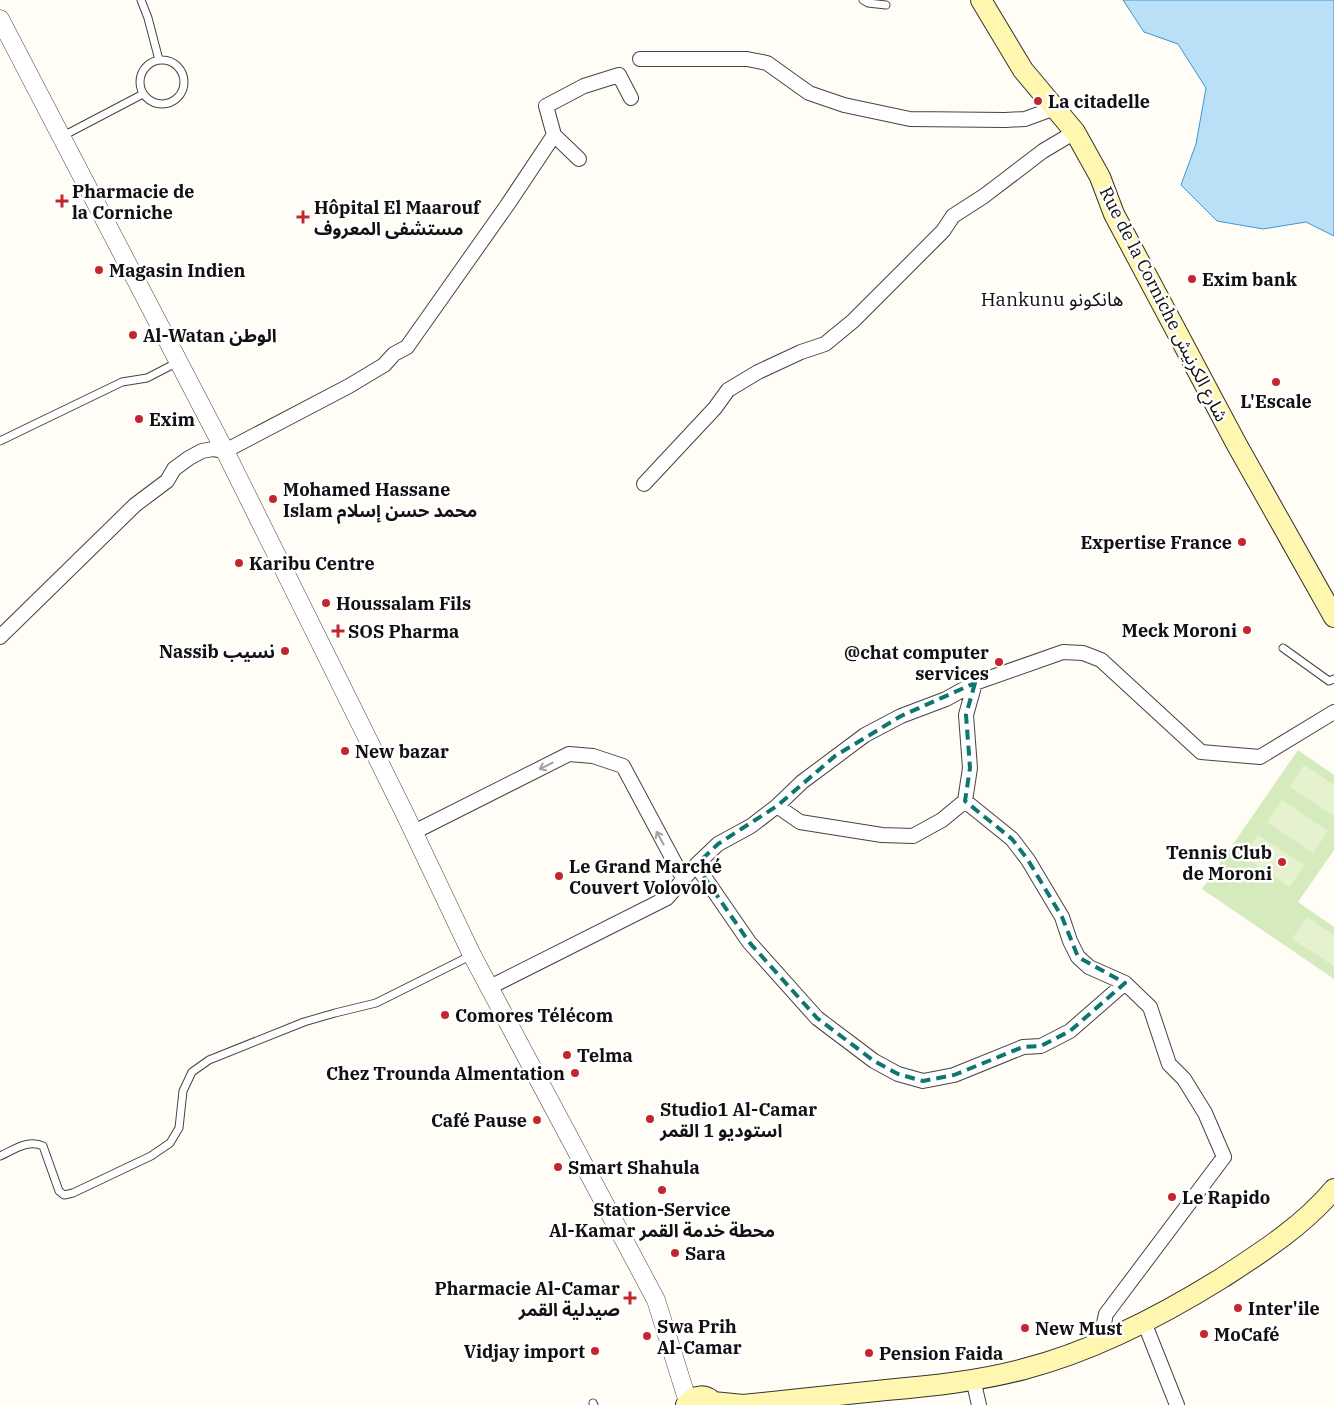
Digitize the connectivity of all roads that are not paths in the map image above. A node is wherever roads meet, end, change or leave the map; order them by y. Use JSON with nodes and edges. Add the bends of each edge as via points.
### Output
{"nodes":[{"id":1,"x":141,"y":0,"type":"edge"},
{"id":2,"x":863,"y":0,"type":"edge"},
{"id":3,"x":981,"y":0,"type":"edge"},
{"id":4,"x":886,"y":5,"type":"dead end"},
{"id":5,"x":0,"y":19,"type":"edge"},
{"id":6,"x":640,"y":59,"type":"dead end"},
{"id":7,"x":159,"y":60,"type":"junction"},
{"id":8,"x":142,"y":94,"type":"junction"},
{"id":9,"x":631,"y":98,"type":"dead end"},
{"id":10,"x":1055,"y":108,"type":"junction"},
{"id":11,"x":1075,"y":132,"type":"junction"},
{"id":12,"x":554,"y":135,"type":"junction"},
{"id":13,"x":61,"y":138,"type":"junction"},
{"id":14,"x":580,"y":159,"type":"dead end"},
{"id":15,"x":178,"y":362,"type":"junction"},
{"id":16,"x":0,"y":441,"type":"edge"},
{"id":17,"x":225,"y":451,"type":"junction"},
{"id":18,"x":644,"y":484,"type":"dead end"},
{"id":19,"x":1334,"y":617,"type":"edge"},
{"id":20,"x":0,"y":637,"type":"edge"},
{"id":21,"x":1283,"y":648,"type":"dead end"},
{"id":22,"x":1334,"y":679,"type":"edge"},
{"id":23,"x":974,"y":684,"type":"junction"},
{"id":24,"x":1334,"y":712,"type":"edge"},
{"id":25,"x":964,"y":801,"type":"junction"},
{"id":26,"x":778,"y":806,"type":"junction"},
{"id":27,"x":414,"y":832,"type":"junction"},
{"id":28,"x":696,"y":865,"type":"junction"},
{"id":29,"x":684,"y":880,"type":"junction"},
{"id":30,"x":472,"y":955,"type":"junction"},
{"id":31,"x":1125,"y":983,"type":"junction"},
{"id":32,"x":490,"y":987,"type":"junction"},
{"id":33,"x":0,"y":1156,"type":"edge"},
{"id":34,"x":1332,"y":1197,"type":"edge"},
{"id":35,"x":1144,"y":1322,"type":"junction"},
{"id":36,"x":1100,"y":1342,"type":"junction"},
{"id":37,"x":973,"y":1379,"type":"junction"},
{"id":38,"x":701,"y":1402,"type":"edge"},
{"id":39,"x":743,"y":1405,"type":"edge"},
{"id":40,"x":979,"y":1405,"type":"edge"},
{"id":41,"x":1177,"y":1405,"type":"edge"}],
"edges":[{"from":1,"to":7,"type":"lane"},
{"from":2,"to":4,"type":"lane"},
{"from":3,"to":10,"type":"main road","name":"Rue de la Corniche شارع الكرنيش","via":[[1023,70]]},
{"from":5,"to":13,"type":"street"},
{"from":6,"to":10,"type":"street","via":[[766,63],[809,93],[844,105],[910,119],[1025,119]]},
{"from":7,"to":8,"type":"lane","via":[[142,72]]},
{"from":7,"to":8,"type":"lane","via":[[179,68],[183,74],[183,89],[175,100],[161,105]]},
{"from":8,"to":13,"type":"lane"},
{"from":9,"to":12,"type":"street","via":[[619,76],[584,86],[546,106]]},
{"from":10,"to":11,"type":"main road","name":"Rue de la Corniche شارع الكرنيش"},
{"from":11,"to":18,"type":"street","via":[[953,216],[943,231],[853,321],[825,344],[758,372],[728,390]]},
{"from":11,"to":19,"type":"main road","name":"Rue de la Corniche شارع الكرنيش","via":[[1100,177],[1114,214],[1237,445]]},
{"from":12,"to":14,"type":"street"},
{"from":12,"to":17,"type":"street","via":[[407,348],[349,386]]},
{"from":13,"to":15,"type":"street"},
{"from":15,"to":16,"type":"lane","via":[[147,378],[122,382]]},
{"from":15,"to":17,"type":"street"},
{"from":17,"to":20,"type":"street","via":[[202,451],[174,470],[167,481],[135,505]]},
{"from":17,"to":27,"type":"street"},
{"from":21,"to":22,"type":"lane","via":[[1329,682]]},
{"from":23,"to":24,"type":"street","via":[[1063,652],[1083,653],[1100,660],[1201,752],[1238,756],[1260,757]]},
{"from":23,"to":25,"type":"street","via":[[966,715],[970,768]]},
{"from":23,"to":26,"type":"street","via":[[865,735],[802,782]]},
{"from":25,"to":26,"type":"street","via":[[942,820],[913,836],[882,835],[800,822]]},
{"from":25,"to":31,"type":"street","via":[[1012,839],[1028,860],[1062,917],[1078,957],[1090,967]]},
{"from":26,"to":28,"type":"street","via":[[718,844]]},
{"from":29,"to":27,"type":"street","one_way":true,"via":[[623,766],[593,756],[569,754]]},
{"from":27,"to":30,"type":"street"},
{"from":28,"to":29,"type":"street"},
{"from":28,"to":31,"type":"street","via":[[749,942],[818,1018],[890,1070],[923,1082],[954,1075],[1023,1048],[1041,1046],[1070,1031]]},
{"from":29,"to":32,"type":"street","via":[[667,898]]},
{"from":30,"to":32,"type":"street"},
{"from":30,"to":33,"type":"lane","via":[[376,1002],[304,1022],[209,1060],[192,1072],[183,1091],[179,1128],[170,1143],[151,1156],[73,1193],[64,1195],[59,1191],[43,1146],[26,1144]]},
{"from":31,"to":36,"type":"street","via":[[1150,1007],[1169,1064],[1184,1079],[1205,1113],[1224,1157],[1106,1314]]},
{"from":32,"to":38,"type":"street","via":[[656,1300],[678,1368]]},
{"from":34,"to":35,"type":"main road","via":[[1258,1255]]},
{"from":35,"to":36,"type":"main road"},
{"from":35,"to":41,"type":"street"},
{"from":36,"to":37,"type":"main road","via":[[1023,1370]]},
{"from":37,"to":39,"type":"main road"},
{"from":37,"to":40,"type":"street"},
{"from":38,"to":39,"type":"main road"}]}
